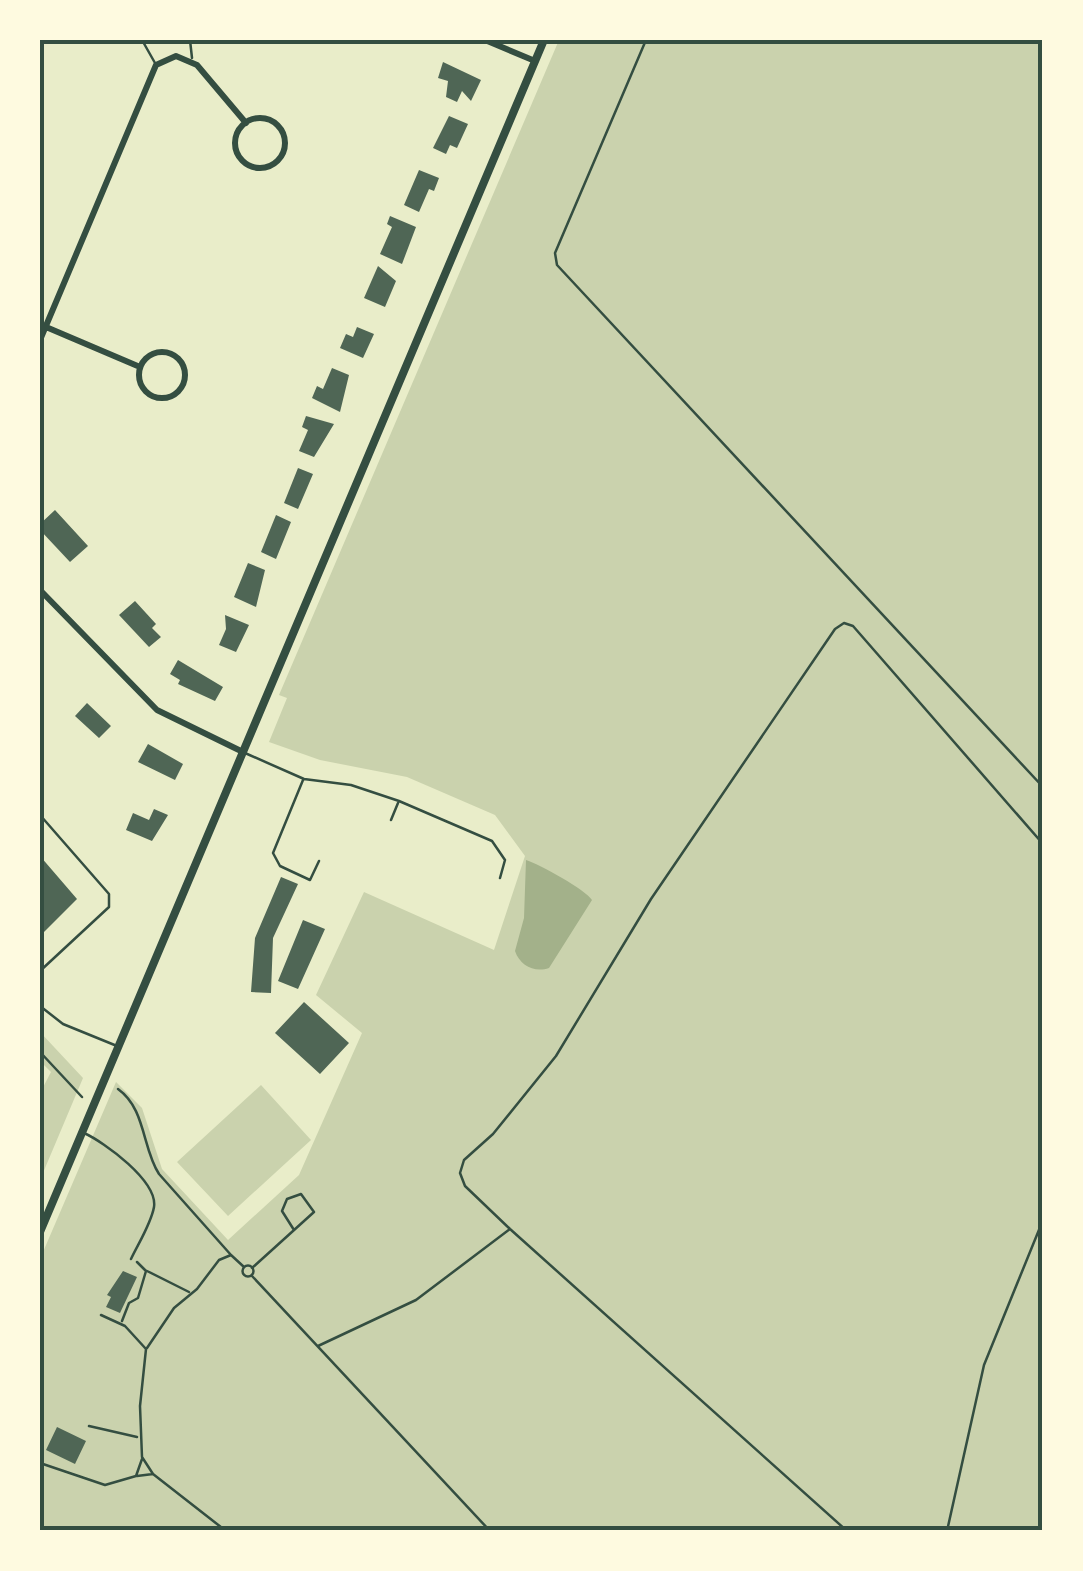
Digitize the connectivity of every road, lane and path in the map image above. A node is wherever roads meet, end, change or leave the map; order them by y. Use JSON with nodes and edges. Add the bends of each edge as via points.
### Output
{"nodes":[{"id":1,"x":142,"y":40,"type":"edge"},
{"id":2,"x":190,"y":40,"type":"edge"},
{"id":3,"x":485,"y":40,"type":"edge"},
{"id":4,"x":544,"y":40,"type":"edge"},
{"id":5,"x":646,"y":40,"type":"edge"},
{"id":6,"x":536,"y":61,"type":"junction"},
{"id":7,"x":193,"y":62,"type":"junction"},
{"id":8,"x":156,"y":64,"type":"junction"},
{"id":9,"x":246,"y":123,"type":"junction"},
{"id":10,"x":46,"y":327,"type":"junction"},
{"id":11,"x":40,"y":340,"type":"edge"},
{"id":12,"x":140,"y":367,"type":"junction"},
{"id":13,"x":40,"y":590,"type":"edge"},
{"id":14,"x":244,"y":752,"type":"junction"},
{"id":15,"x":304,"y":779,"type":"junction"},
{"id":16,"x":1043,"y":787,"type":"edge"},
{"id":17,"x":398,"y":801,"type":"junction"},
{"id":18,"x":40,"y":815,"type":"edge"},
{"id":19,"x":391,"y":820,"type":"dead end"},
{"id":20,"x":1043,"y":844,"type":"edge"},
{"id":21,"x":318,"y":861,"type":"dead end"},
{"id":22,"x":500,"y":878,"type":"dead end"},
{"id":23,"x":40,"y":971,"type":"edge"},
{"id":24,"x":40,"y":1006,"type":"edge"},
{"id":25,"x":119,"y":1046,"type":"junction"},
{"id":26,"x":40,"y":1052,"type":"edge"},
{"id":27,"x":118,"y":1089,"type":"dead end"},
{"id":28,"x":82,"y":1097,"type":"dead end"},
{"id":29,"x":83,"y":1132,"type":"junction"},
{"id":30,"x":1043,"y":1220,"type":"edge"},
{"id":31,"x":510,"y":1229,"type":"junction"},
{"id":32,"x":294,"y":1230,"type":"junction"},
{"id":33,"x":40,"y":1232,"type":"edge"},
{"id":34,"x":232,"y":1255,"type":"junction"},
{"id":35,"x":131,"y":1259,"type":"joint"},
{"id":36,"x":244,"y":1267,"type":"junction"},
{"id":37,"x":252,"y":1268,"type":"junction"},
{"id":38,"x":146,"y":1270,"type":"junction"},
{"id":39,"x":252,"y":1276,"type":"junction"},
{"id":40,"x":192,"y":1293,"type":"junction"},
{"id":41,"x":101,"y":1315,"type":"dead end"},
{"id":42,"x":120,"y":1324,"type":"junction"},
{"id":43,"x":317,"y":1346,"type":"junction"},
{"id":44,"x":146,"y":1349,"type":"junction"},
{"id":45,"x":89,"y":1426,"type":"dead end"},
{"id":46,"x":139,"y":1437,"type":"junction"},
{"id":47,"x":142,"y":1458,"type":"junction"},
{"id":48,"x":40,"y":1464,"type":"edge"},
{"id":49,"x":153,"y":1474,"type":"junction"},
{"id":50,"x":136,"y":1476,"type":"junction"},
{"id":51,"x":226,"y":1531,"type":"edge"},
{"id":52,"x":490,"y":1531,"type":"edge"},
{"id":53,"x":847,"y":1531,"type":"edge"},
{"id":54,"x":946,"y":1531,"type":"edge"}],
"edges":[{"from":1,"to":8,"type":"lane"},
{"from":2,"to":7,"type":"lane"},
{"from":3,"to":6,"type":"street"},
{"from":4,"to":6,"type":"street"},
{"from":5,"to":16,"type":"path","via":[[555,253],[557,265]]},
{"from":6,"to":14,"type":"street"},
{"from":7,"to":8,"type":"street","via":[[176,56]]},
{"from":7,"to":9,"type":"street"},
{"from":8,"to":10,"type":"street"},
{"from":9,"to":9,"type":"street","via":[[235,144],[240,159],[254,168],[270,166],[285,148],[282,132],[262,118]]},
{"from":10,"to":11,"type":"street"},
{"from":10,"to":12,"type":"street"},
{"from":12,"to":12,"type":"street","via":[[149,356],[171,354],[184,378],[177,392],[156,397],[140,382]]},
{"from":13,"to":14,"type":"street","via":[[157,710]]},
{"from":14,"to":15,"type":"lane"},
{"from":14,"to":25,"type":"street"},
{"from":15,"to":17,"type":"lane","via":[[352,785]]},
{"from":15,"to":21,"type":"lane","via":[[273,853],[280,866],[310,880]]},
{"from":17,"to":19,"type":"lane"},
{"from":17,"to":22,"type":"lane","via":[[492,841],[505,860]]},
{"from":18,"to":23,"type":"lane","via":[[110,894],[108,907]]},
{"from":20,"to":31,"type":"path","via":[[853,626],[835,629],[651,898],[556,1056],[464,1160],[465,1186]]},
{"from":24,"to":25,"type":"lane","via":[[63,1024]]},
{"from":25,"to":29,"type":"street"},
{"from":26,"to":28,"type":"path"},
{"from":27,"to":34,"type":"path","via":[[137,1112],[150,1160]]},
{"from":29,"to":33,"type":"street"},
{"from":29,"to":35,"type":"lane","via":[[109,1145],[152,1196],[154,1207]]},
{"from":30,"to":54,"type":"path","via":[[984,1365]]},
{"from":31,"to":43,"type":"path","via":[[416,1300]]},
{"from":31,"to":53,"type":"path"},
{"from":32,"to":32,"type":"path","via":[[314,1212],[301,1194],[282,1211]]},
{"from":32,"to":37,"type":"path"},
{"from":34,"to":36,"type":"path"},
{"from":34,"to":40,"type":"path","via":[[218,1260]]},
{"from":35,"to":38,"type":"path"},
{"from":36,"to":37,"type":"path"},
{"from":36,"to":39,"type":"path","via":[[243,1274]]},
{"from":37,"to":39,"type":"path"},
{"from":38,"to":40,"type":"path"},
{"from":38,"to":42,"type":"path"},
{"from":39,"to":43,"type":"path"},
{"from":40,"to":44,"type":"path"},
{"from":41,"to":42,"type":"path"},
{"from":42,"to":44,"type":"path"},
{"from":43,"to":52,"type":"path"},
{"from":44,"to":46,"type":"path"},
{"from":45,"to":46,"type":"path"},
{"from":46,"to":47,"type":"path"},
{"from":47,"to":49,"type":"path"},
{"from":47,"to":50,"type":"path"},
{"from":48,"to":50,"type":"path","via":[[105,1485]]},
{"from":49,"to":50,"type":"path"},
{"from":49,"to":51,"type":"path"}]}
